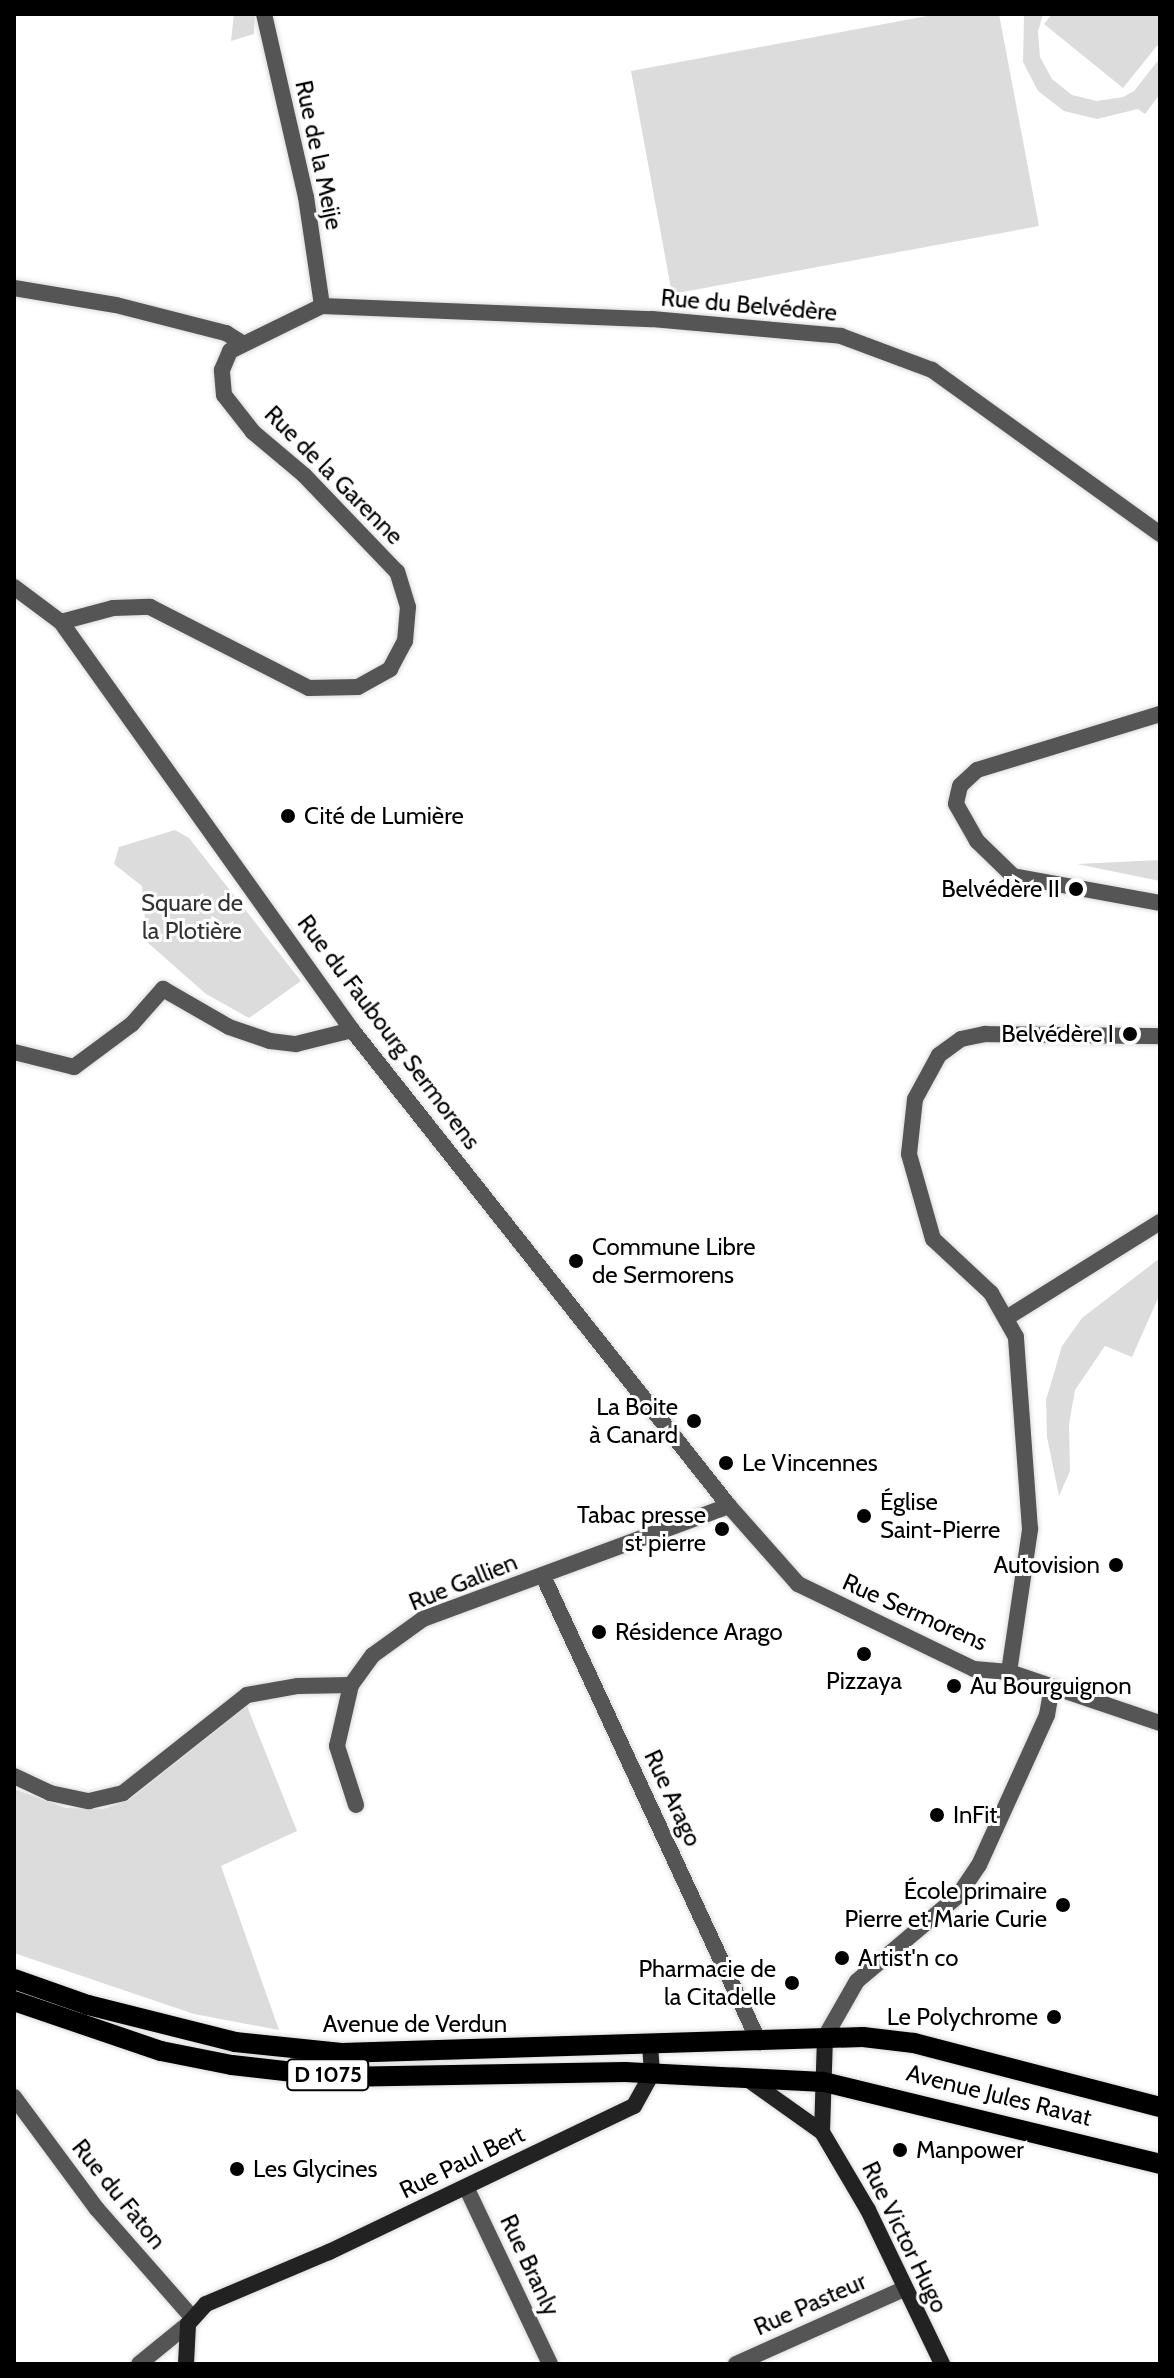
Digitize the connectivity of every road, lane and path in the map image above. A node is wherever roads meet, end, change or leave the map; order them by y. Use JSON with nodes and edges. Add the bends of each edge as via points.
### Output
{"nodes":[{"id":1,"x":264,"y":14,"type":"edge"},
{"id":2,"x":14,"y":288,"type":"edge"},
{"id":3,"x":322,"y":306,"type":"junction"},
{"id":4,"x":242,"y":343,"type":"junction"},
{"id":5,"x":1160,"y":534,"type":"edge"},
{"id":6,"x":14,"y":587,"type":"edge"},
{"id":7,"x":61,"y":622,"type":"junction"},
{"id":8,"x":1160,"y":714,"type":"edge"},
{"id":9,"x":1160,"y":903,"type":"edge"},
{"id":10,"x":352,"y":1030,"type":"junction"},
{"id":11,"x":1160,"y":1036,"type":"edge"},
{"id":12,"x":14,"y":1052,"type":"edge"},
{"id":13,"x":1160,"y":1222,"type":"edge"},
{"id":14,"x":1008,"y":1317,"type":"junction"},
{"id":15,"x":729,"y":1506,"type":"junction"},
{"id":16,"x":543,"y":1576,"type":"junction"},
{"id":17,"x":1009,"y":1672,"type":"junction"},
{"id":18,"x":351,"y":1685,"type":"junction"},
{"id":19,"x":1052,"y":1687,"type":"junction"},
{"id":20,"x":1160,"y":1723,"type":"edge"},
{"id":21,"x":14,"y":1776,"type":"edge"},
{"id":22,"x":356,"y":1805,"type":"dead end"},
{"id":23,"x":14,"y":1979,"type":"edge"},
{"id":24,"x":14,"y":2001,"type":"edge"},
{"id":25,"x":825,"y":2037,"type":"junction"},
{"id":26,"x":759,"y":2042,"type":"junction"},
{"id":27,"x":650,"y":2047,"type":"junction"},
{"id":28,"x":652,"y":2073,"type":"junction"},
{"id":29,"x":744,"y":2077,"type":"junction"},
{"id":30,"x":824,"y":2082,"type":"junction"},
{"id":31,"x":14,"y":2097,"type":"edge"},
{"id":32,"x":1160,"y":2107,"type":"edge"},
{"id":33,"x":822,"y":2132,"type":"junction"},
{"id":34,"x":1160,"y":2164,"type":"edge"},
{"id":35,"x":466,"y":2187,"type":"junction"},
{"id":36,"x":904,"y":2289,"type":"junction"},
{"id":37,"x":189,"y":2320,"type":"junction"},
{"id":38,"x":145,"y":2362,"type":"edge"},
{"id":39,"x":186,"y":2364,"type":"edge"},
{"id":40,"x":550,"y":2364,"type":"edge"},
{"id":41,"x":736,"y":2364,"type":"edge"},
{"id":42,"x":942,"y":2364,"type":"edge"}],
"edges":[{"from":1,"to":3,"type":"street","name":"Rue de la Meije","via":[[306,197]]},
{"from":2,"to":4,"type":"street","via":[[116,305],[226,333]]},
{"from":3,"to":4,"type":"street"},
{"from":3,"to":5,"type":"street","name":"Rue du Belvédère","via":[[652,319],[841,336],[932,370]]},
{"from":4,"to":7,"type":"street","name":"Rue de la Garenne","via":[[230,351],[222,370],[224,395],[253,432],[304,475],[397,572],[408,607],[405,641],[390,669],[358,687],[309,688],[150,607],[113,608]]},
{"from":6,"to":7,"type":"street","name":"Rue du Faubourg Sermorens"},
{"from":7,"to":10,"type":"street","name":"Rue du Faubourg Sermorens"},
{"from":8,"to":9,"type":"street","via":[[977,770],[960,786],[956,804],[977,841],[1013,876]]},
{"from":10,"to":12,"type":"street","via":[[296,1044],[270,1041],[229,1027],[163,989],[132,1024],[74,1067]]},
{"from":10,"to":15,"type":"street","name":"Rue du Faubourg Sermorens"},
{"from":11,"to":14,"type":"street","via":[[985,1034],[961,1039],[939,1055],[921,1088],[909,1154],[919,1204],[933,1239],[991,1293]]},
{"from":13,"to":14,"type":"street"},
{"from":14,"to":17,"type":"street","via":[[1016,1337],[1026,1425],[1030,1529]]},
{"from":15,"to":16,"type":"street","name":"Rue Gallien"},
{"from":15,"to":17,"type":"street","name":"Rue Sermorens","via":[[798,1584],[974,1669]]},
{"from":16,"to":18,"type":"street","name":"Rue Gallien","via":[[423,1619],[373,1655]]},
{"from":16,"to":26,"type":"street","name":"Rue Arago"},
{"from":17,"to":19,"type":"street","name":"Rue Sermorens"},
{"from":18,"to":21,"type":"street","via":[[298,1686],[247,1695],[123,1793],[89,1801],[50,1793]]},
{"from":18,"to":22,"type":"street","name":"Rue Gallien","via":[[337,1746]]},
{"from":19,"to":20,"type":"street","name":"Rue Sermorens"},
{"from":19,"to":25,"type":"street","via":[[1047,1715],[979,1865],[958,1896],[857,1981]]},
{"from":23,"to":27,"type":"main road","name":"Avenue de Verdun","number":"D 1075","via":[[88,2005],[235,2042],[341,2053]]},
{"from":24,"to":28,"type":"main road","number":"D 1075","via":[[161,2051],[337,2077]]},
{"from":25,"to":26,"type":"main road","name":"Avenue de Verdun"},
{"from":25,"to":30,"type":"main road"},
{"from":25,"to":32,"type":"main road","name":"Avenue Jules Ravat","via":[[914,2043]]},
{"from":26,"to":27,"type":"main road","name":"Avenue de Verdun"},
{"from":27,"to":28,"type":"main road"},
{"from":28,"to":29,"type":"main road"},
{"from":28,"to":35,"type":"main road","name":"Rue Paul Bert","via":[[634,2106]]},
{"from":29,"to":30,"type":"main road"},
{"from":29,"to":33,"type":"main road","name":"Rue Victor Hugo"},
{"from":30,"to":33,"type":"main road"},
{"from":30,"to":34,"type":"main road","name":"Avenue Jules Ravat"},
{"from":31,"to":37,"type":"street","name":"Rue du Faton"},
{"from":33,"to":36,"type":"main road","name":"Rue Victor Hugo","via":[[868,2210]]},
{"from":35,"to":37,"type":"main road","name":"Rue Paul Bert","via":[[206,2304]]},
{"from":35,"to":40,"type":"street","name":"Rue Branly"},
{"from":36,"to":41,"type":"street","name":"Rue Pasteur"},
{"from":36,"to":42,"type":"main road","name":"Rue Victor Hugo"},
{"from":37,"to":38,"type":"street"},
{"from":37,"to":39,"type":"main road"}]}
